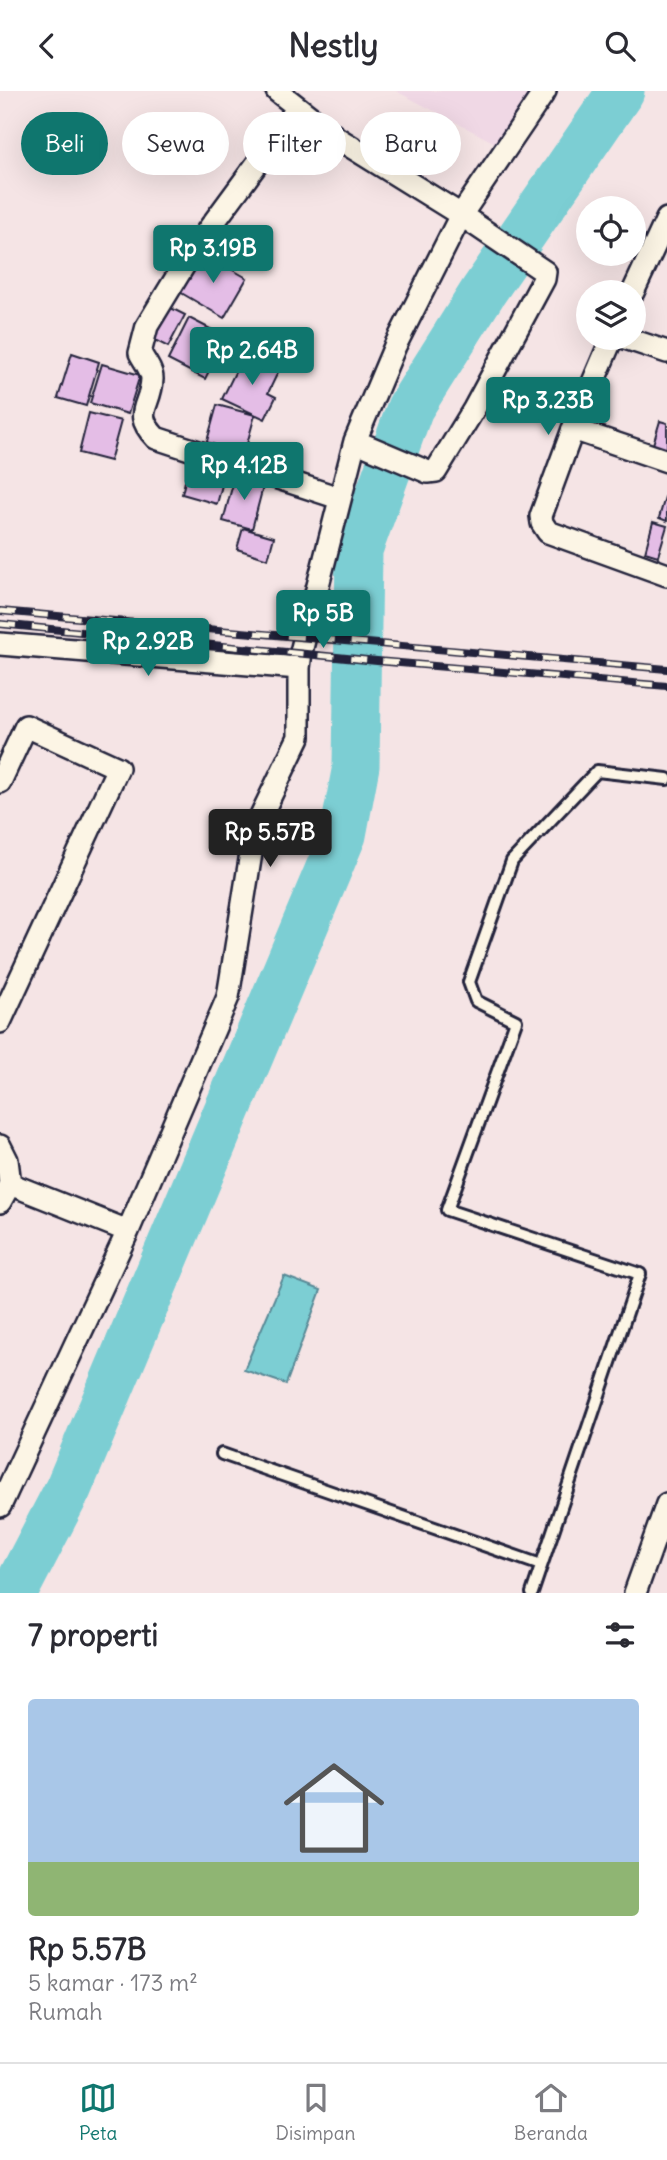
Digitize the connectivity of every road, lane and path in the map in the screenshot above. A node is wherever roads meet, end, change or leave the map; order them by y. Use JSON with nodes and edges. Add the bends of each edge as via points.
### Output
{"nodes":[{"id":1,"x":277,"y":91,"type":"edge"},
{"id":2,"x":545,"y":91,"type":"edge"},
{"id":3,"x":298,"y":108,"type":"junction"},
{"id":4,"x":470,"y":221,"type":"junction"},
{"id":5,"x":664,"y":230,"type":"edge"},
{"id":6,"x":639,"y":280,"type":"edge"},
{"id":7,"x":646,"y":345,"type":"edge"},
{"id":8,"x":607,"y":350,"type":"edge"},
{"id":9,"x":667,"y":352,"type":"edge"},
{"id":10,"x":573,"y":429,"type":"junction"},
{"id":11,"x":364,"y":446,"type":"junction"},
{"id":12,"x":667,"y":461,"type":"edge"},
{"id":13,"x":339,"y":498,"type":"junction"},
{"id":14,"x":667,"y":575,"type":"edge"},
{"id":15,"x":0,"y":644,"type":"edge"},
{"id":16,"x":299,"y":668,"type":"junction"},
{"id":17,"x":8,"y":743,"type":"edge"},
{"id":18,"x":667,"y":779,"type":"edge"},
{"id":19,"x":0,"y":782,"type":"edge"},
{"id":20,"x":0,"y":1022,"type":"edge"},
{"id":21,"x":0,"y":1146,"type":"edge"},
{"id":22,"x":5,"y":1193,"type":"edge"},
{"id":23,"x":128,"y":1231,"type":"junction"},
{"id":24,"x":222,"y":1454,"type":"dead end"},
{"id":25,"x":0,"y":1506,"type":"edge"},
{"id":26,"x":665,"y":1514,"type":"edge"},
{"id":27,"x":541,"y":1565,"type":"junction"},
{"id":28,"x":532,"y":1593,"type":"edge"},
{"id":29,"x":635,"y":1593,"type":"edge"}],
"edges":[{"from":1,"to":3,"type":"street"},
{"from":2,"to":4,"type":"street"},
{"from":3,"to":4,"type":"street","via":[[337,138]]},
{"from":3,"to":13,"type":"street","via":[[192,252],[146,326],[141,355],[152,380],[143,418],[156,438]]},
{"from":4,"to":11,"type":"street","via":[[395,346]]},
{"from":4,"to":11,"type":"street","via":[[535,264],[545,272],[544,279],[436,471],[428,473]]},
{"from":5,"to":6,"type":"street"},
{"from":7,"to":9,"type":"street"},
{"from":8,"to":10,"type":"street"},
{"from":10,"to":12,"type":"street"},
{"from":10,"to":14,"type":"street","via":[[541,516],[544,527],[548,533]]},
{"from":11,"to":13,"type":"street"},
{"from":13,"to":16,"type":"street"},
{"from":15,"to":16,"type":"street"},
{"from":16,"to":23,"type":"street","via":[[299,737],[256,828],[228,997]]},
{"from":17,"to":19,"type":"street"},
{"from":17,"to":20,"type":"street","via":[[26,726],[118,768]]},
{"from":18,"to":27,"type":"lane","via":[[597,771],[512,861],[469,982],[476,1001],[516,1021],[447,1210],[640,1274]]},
{"from":21,"to":22,"type":"street","via":[[7,1160]]},
{"from":22,"to":23,"type":"street"},
{"from":23,"to":25,"type":"street"},
{"from":24,"to":27,"type":"lane"},
{"from":26,"to":29,"type":"street"},
{"from":27,"to":28,"type":"lane"}]}
